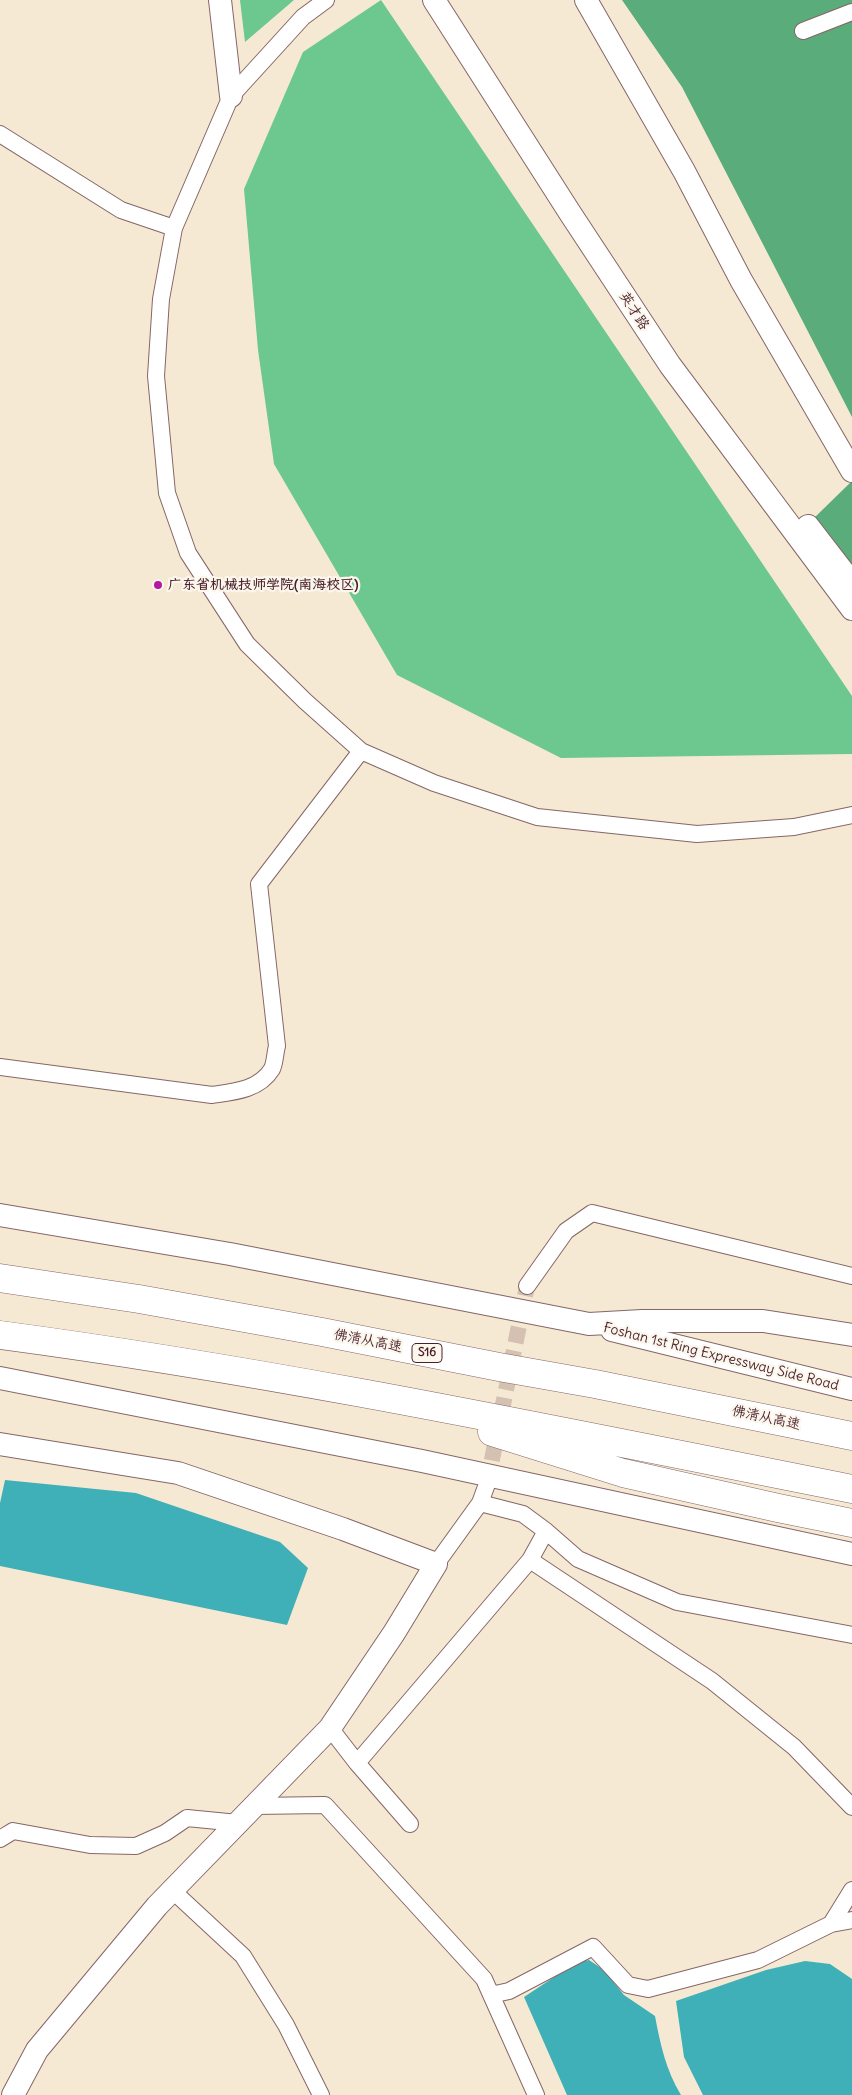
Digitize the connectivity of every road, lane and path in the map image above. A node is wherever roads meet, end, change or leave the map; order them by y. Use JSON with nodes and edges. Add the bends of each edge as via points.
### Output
{"nodes":[{"id":1,"x":220,"y":0,"type":"edge"},
{"id":2,"x":326,"y":0,"type":"edge"},
{"id":3,"x":434,"y":0,"type":"edge"},
{"id":4,"x":446,"y":0,"type":"edge"},
{"id":5,"x":586,"y":0,"type":"edge"},
{"id":6,"x":852,"y":12,"type":"edge"},
{"id":7,"x":803,"y":31,"type":"dead end"},
{"id":8,"x":231,"y":96,"type":"junction"},
{"id":9,"x":0,"y":134,"type":"edge"},
{"id":10,"x":174,"y":228,"type":"junction"},
{"id":11,"x":852,"y":470,"type":"edge"},
{"id":12,"x":852,"y":583,"type":"edge"},
{"id":13,"x":852,"y":609,"type":"edge"},
{"id":14,"x":361,"y":751,"type":"junction"},
{"id":15,"x":852,"y":815,"type":"edge"},
{"id":16,"x":0,"y":1067,"type":"edge"},
{"id":17,"x":0,"y":1216,"type":"edge"},
{"id":18,"x":852,"y":1276,"type":"edge"},
{"id":19,"x":0,"y":1278,"type":"edge"},
{"id":20,"x":527,"y":1286,"type":"tunnel mouth"},
{"id":21,"x":589,"y":1324,"type":"junction"},
{"id":22,"x":852,"y":1334,"type":"edge"},
{"id":23,"x":0,"y":1335,"type":"edge"},
{"id":24,"x":0,"y":1378,"type":"edge"},
{"id":25,"x":852,"y":1389,"type":"edge"},
{"id":26,"x":391,"y":1398,"type":"junction"},
{"id":27,"x":852,"y":1436,"type":"edge"},
{"id":28,"x":0,"y":1444,"type":"edge"},
{"id":29,"x":487,"y":1484,"type":"tunnel mouth"},
{"id":30,"x":852,"y":1489,"type":"edge"},
{"id":31,"x":480,"y":1503,"type":"junction"},
{"id":32,"x":852,"y":1523,"type":"edge"},
{"id":33,"x":546,"y":1531,"type":"junction"},
{"id":34,"x":852,"y":1554,"type":"edge"},
{"id":35,"x":530,"y":1560,"type":"junction"},
{"id":36,"x":436,"y":1564,"type":"junction"},
{"id":37,"x":852,"y":1635,"type":"edge"},
{"id":38,"x":330,"y":1728,"type":"junction"},
{"id":39,"x":357,"y":1763,"type":"junction"},
{"id":40,"x":254,"y":1806,"type":"junction"},
{"id":41,"x":852,"y":1807,"type":"edge"},
{"id":42,"x":238,"y":1823,"type":"junction"},
{"id":43,"x":410,"y":1824,"type":"dead end"},
{"id":44,"x":0,"y":1839,"type":"edge"},
{"id":45,"x":173,"y":1890,"type":"junction"},
{"id":46,"x":852,"y":1890,"type":"edge"},
{"id":47,"x":852,"y":1920,"type":"edge"},
{"id":48,"x":831,"y":1924,"type":"junction"},
{"id":49,"x":491,"y":1995,"type":"junction"},
{"id":50,"x":12,"y":2095,"type":"edge"},
{"id":51,"x":321,"y":2095,"type":"edge"},
{"id":52,"x":536,"y":2095,"type":"edge"}],
"edges":[{"from":1,"to":8,"type":"main road"},
{"from":2,"to":8,"type":"street","via":[[303,17]]},
{"from":3,"to":13,"type":"main road","name":"英才路","via":[[670,365]]},
{"from":4,"to":12,"type":"main road","name":"英才路","via":[[577,207],[667,341]]},
{"from":5,"to":11,"type":"main road"},
{"from":6,"to":7,"type":"street"},
{"from":8,"to":10,"type":"street"},
{"from":9,"to":10,"type":"street","via":[[121,210]]},
{"from":10,"to":14,"type":"street","via":[[161,299],[156,376],[167,493],[188,553],[247,644]]},
{"from":14,"to":15,"type":"street","via":[[434,783],[537,817],[697,834],[794,827]]},
{"from":14,"to":16,"type":"street","via":[[259,884],[277,1046],[273,1068],[260,1082],[239,1092],[212,1095]]},
{"from":17,"to":21,"type":"main road","via":[[230,1254]]},
{"from":18,"to":20,"type":"street","via":[[592,1213],[566,1231]]},
{"from":19,"to":27,"type":"highway","name":"佛清从高速","number":"S16","via":[[322,1332]]},
{"from":21,"to":22,"type":"main road","via":[[763,1321]]},
{"from":21,"to":25,"type":"main road","name":"Foshan 1st Ring Expressway Side Road"},
{"from":23,"to":26,"type":"highway","via":[[204,1364]]},
{"from":24,"to":34,"type":"main road","via":[[432,1463]]},
{"from":26,"to":30,"type":"highway"},
{"from":26,"to":32,"type":"highway","via":[[622,1473]]},
{"from":28,"to":36,"type":"main road","via":[[178,1473]]},
{"from":29,"to":31,"type":"street"},
{"from":31,"to":33,"type":"street","via":[[522,1514]]},
{"from":31,"to":36,"type":"street"},
{"from":33,"to":35,"type":"street"},
{"from":33,"to":37,"type":"street","via":[[578,1559],[677,1602]]},
{"from":35,"to":39,"type":"street"},
{"from":35,"to":41,"type":"street","via":[[712,1681],[794,1747]]},
{"from":36,"to":38,"type":"main road"},
{"from":38,"to":39,"type":"street"},
{"from":38,"to":40,"type":"main road"},
{"from":39,"to":43,"type":"street"},
{"from":40,"to":42,"type":"main road"},
{"from":40,"to":49,"type":"street","via":[[325,1805],[484,1980]]},
{"from":42,"to":44,"type":"street","via":[[187,1818],[165,1833],[136,1846],[90,1845],[13,1831]]},
{"from":42,"to":45,"type":"main road"},
{"from":45,"to":50,"type":"main road","via":[[37,2050]]},
{"from":45,"to":51,"type":"street","via":[[242,1956],[286,2025]]},
{"from":46,"to":48,"type":"street"},
{"from":47,"to":48,"type":"street"},
{"from":48,"to":49,"type":"street","via":[[758,1960],[648,1989],[628,1984],[593,1947],[509,1991]]},
{"from":49,"to":52,"type":"street"}]}
